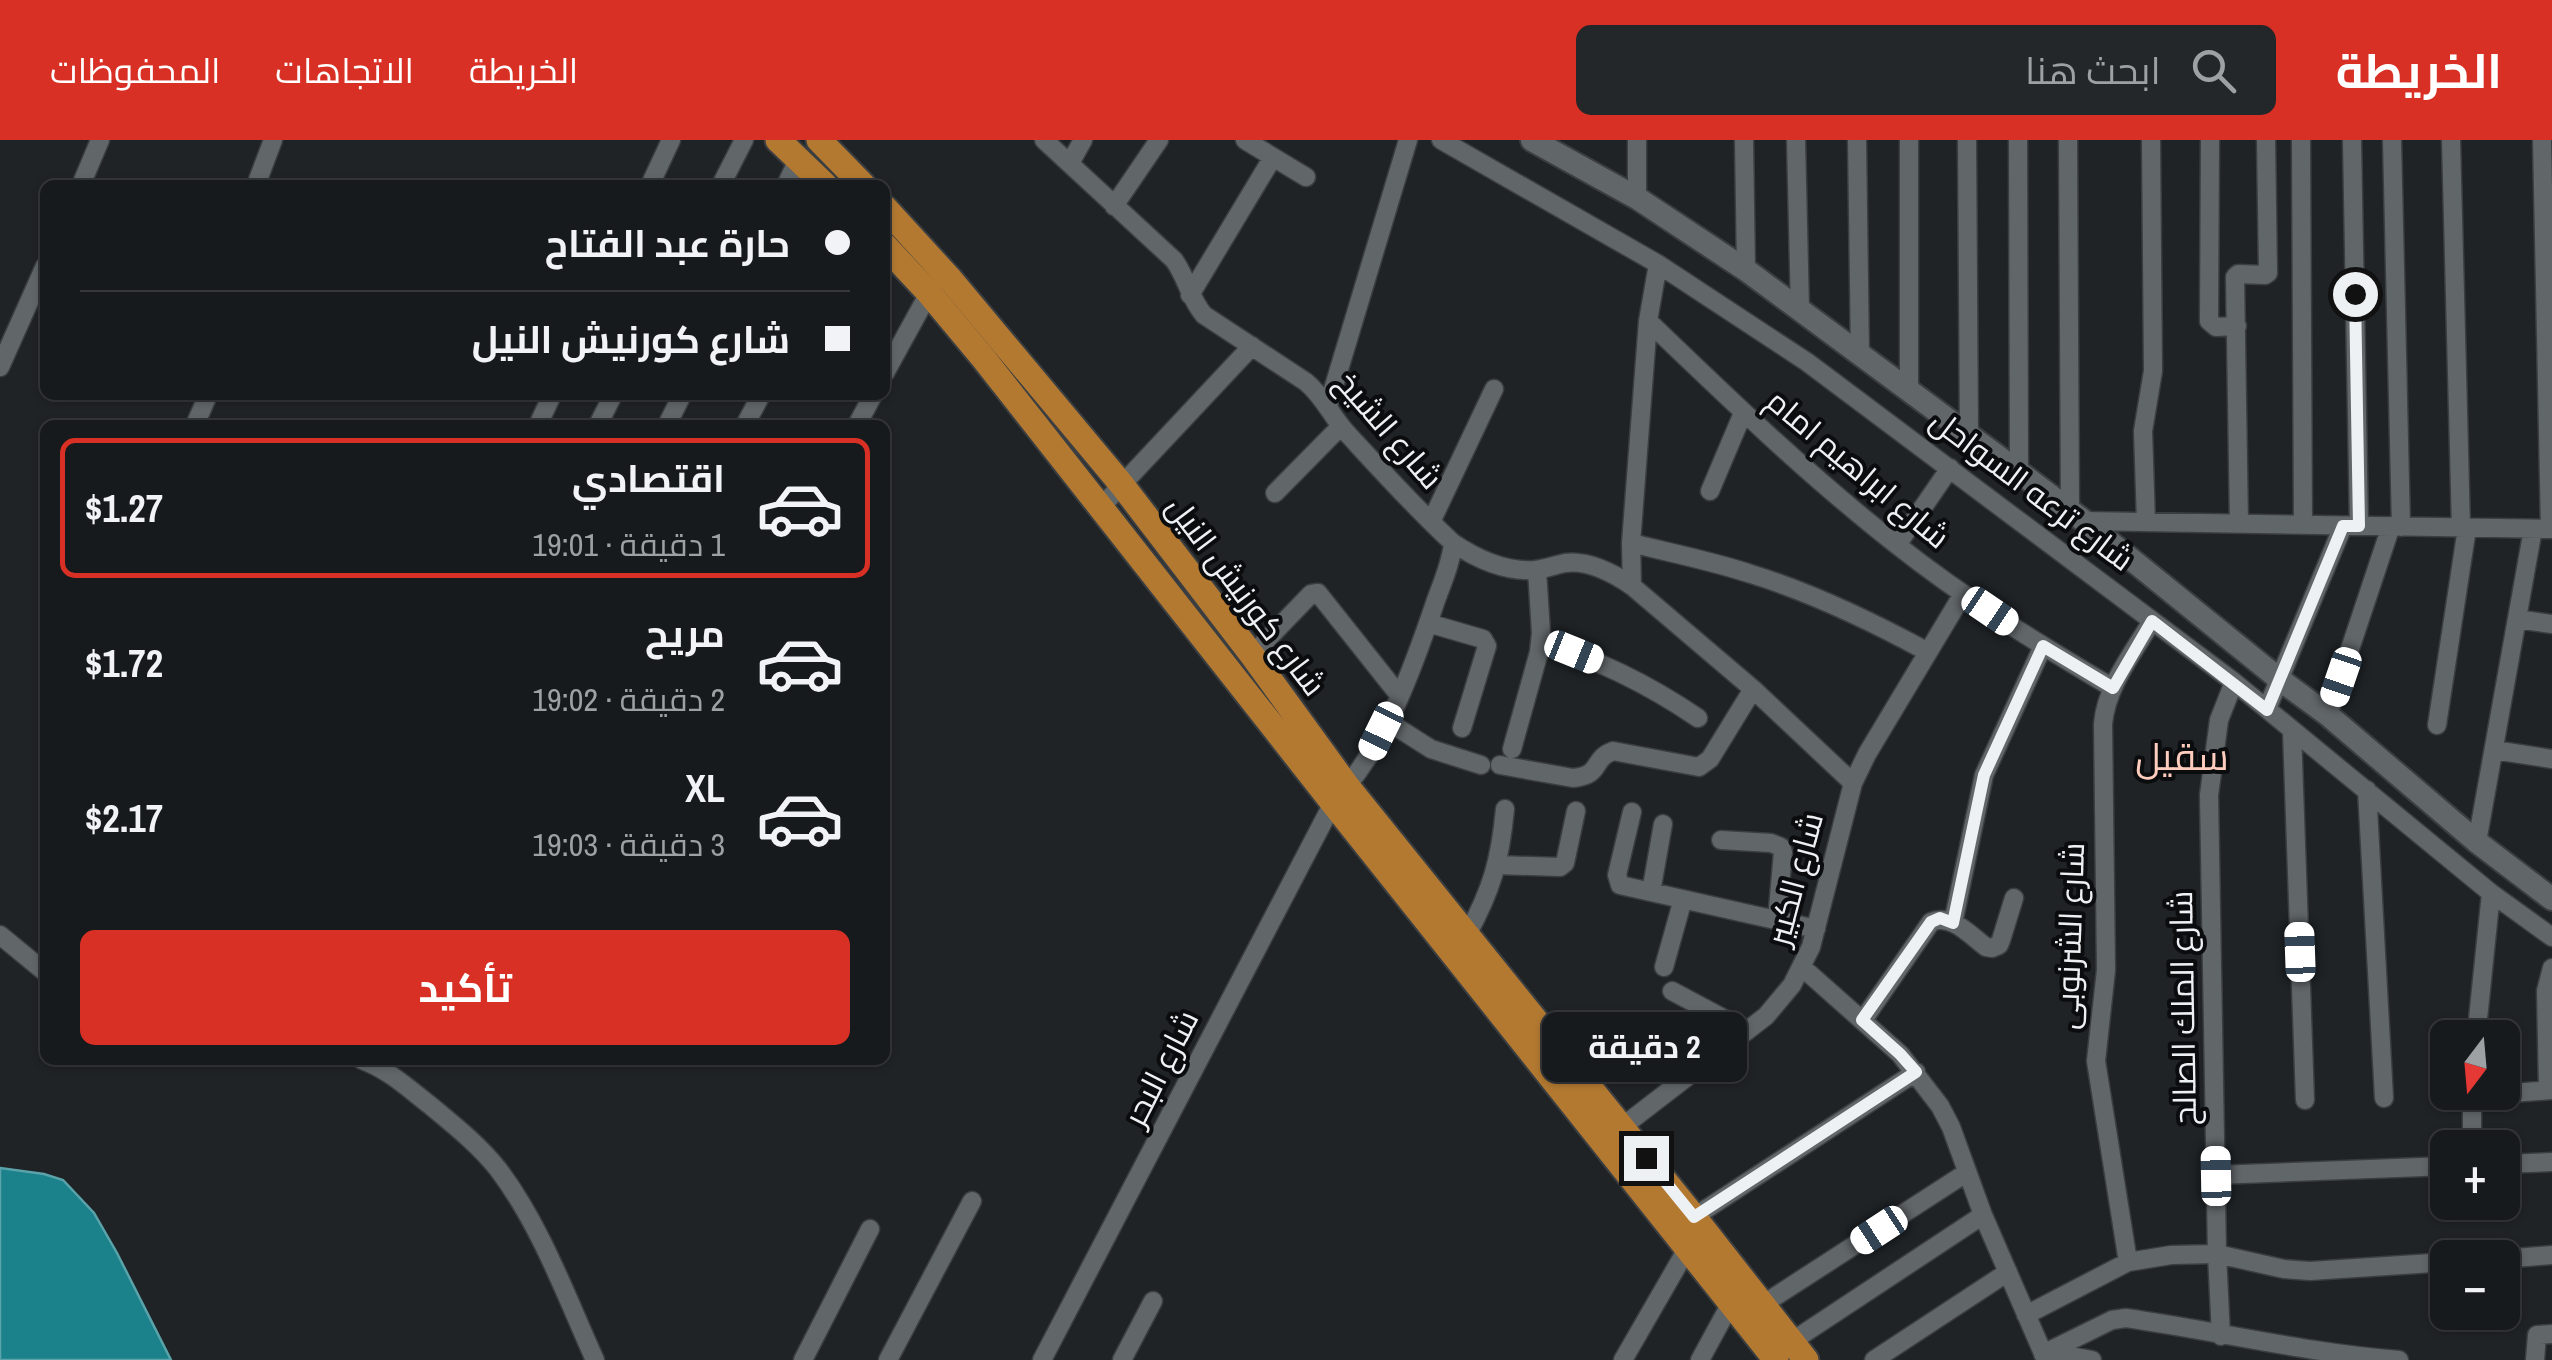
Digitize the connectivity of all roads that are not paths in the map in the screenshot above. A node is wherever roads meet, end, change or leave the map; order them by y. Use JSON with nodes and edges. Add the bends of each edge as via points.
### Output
{"nodes":[{"id":1,"x":100,"y":140,"type":"edge"},
{"id":2,"x":273,"y":140,"type":"edge"},
{"id":3,"x":671,"y":140,"type":"edge"},
{"id":4,"x":744,"y":140,"type":"edge"},
{"id":5,"x":778,"y":140,"type":"edge"},
{"id":6,"x":819,"y":140,"type":"edge"},
{"id":7,"x":1044,"y":140,"type":"edge"},
{"id":8,"x":1083,"y":140,"type":"edge"},
{"id":9,"x":1159,"y":140,"type":"edge"},
{"id":10,"x":1246,"y":140,"type":"edge"},
{"id":11,"x":1408,"y":140,"type":"edge"},
{"id":12,"x":1441,"y":140,"type":"edge"},
{"id":13,"x":1532,"y":140,"type":"edge"},
{"id":14,"x":1637,"y":140,"type":"edge"},
{"id":15,"x":1744,"y":140,"type":"edge"},
{"id":16,"x":1796,"y":140,"type":"edge"},
{"id":17,"x":1857,"y":140,"type":"edge"},
{"id":18,"x":1909,"y":140,"type":"edge"},
{"id":19,"x":1967,"y":140,"type":"edge"},
{"id":20,"x":2018,"y":140,"type":"edge"},
{"id":21,"x":2068,"y":140,"type":"edge"},
{"id":22,"x":2151,"y":140,"type":"edge"},
{"id":23,"x":2210,"y":140,"type":"edge"},
{"id":24,"x":2266,"y":140,"type":"edge"},
{"id":25,"x":2300,"y":140,"type":"edge"},
{"id":26,"x":2352,"y":140,"type":"edge"},
{"id":27,"x":2392,"y":140,"type":"edge"},
{"id":28,"x":2451,"y":140,"type":"edge"},
{"id":29,"x":2542,"y":140,"type":"edge"},
{"id":30,"x":1563,"y":148,"type":"edge"},
{"id":31,"x":1273,"y":157,"type":"junction"},
{"id":32,"x":798,"y":160,"type":"junction"},
{"id":33,"x":1070,"y":162,"type":"junction"},
{"id":34,"x":1306,"y":177,"type":"dead end"},
{"id":35,"x":83,"y":180,"type":"edge"},
{"id":36,"x":258,"y":180,"type":"edge"},
{"id":37,"x":652,"y":180,"type":"edge"},
{"id":38,"x":724,"y":180,"type":"edge"},
{"id":39,"x":788,"y":180,"type":"edge"},
{"id":40,"x":820,"y":180,"type":"edge"},
{"id":41,"x":858,"y":180,"type":"edge"},
{"id":42,"x":1637,"y":198,"type":"junction"},
{"id":43,"x":1114,"y":206,"type":"junction"},
{"id":44,"x":890,"y":214,"type":"edge"},
{"id":45,"x":890,"y":251,"type":"edge"},
{"id":46,"x":1658,"y":264,"type":"junction"},
{"id":47,"x":1746,"y":270,"type":"junction"},
{"id":48,"x":40,"y":277,"type":"edge"},
{"id":49,"x":2548,"y":285,"type":"edge"},
{"id":50,"x":929,"y":293,"type":"junction"},
{"id":51,"x":1190,"y":294,"type":"junction"},
{"id":52,"x":1800,"y":310,"type":"junction"},
{"id":53,"x":1648,"y":320,"type":"junction"},
{"id":54,"x":2237,"y":326,"type":"junction"},
{"id":55,"x":1252,"y":346,"type":"junction"},
{"id":56,"x":2549,"y":350,"type":"edge"},
{"id":57,"x":1860,"y":354,"type":"junction"},
{"id":58,"x":890,"y":364,"type":"edge"},
{"id":59,"x":0,"y":367,"type":"edge"},
{"id":60,"x":1494,"y":389,"type":"dead end"},
{"id":61,"x":1909,"y":390,"type":"junction"},
{"id":62,"x":2550,"y":394,"type":"edge"},
{"id":63,"x":1328,"y":406,"type":"junction"},
{"id":64,"x":1744,"y":413,"type":"junction"},
{"id":65,"x":1340,"y":426,"type":"junction"},
{"id":66,"x":1969,"y":435,"type":"junction"},
{"id":67,"x":2550,"y":442,"type":"edge"},
{"id":68,"x":1950,"y":468,"type":"junction"},
{"id":69,"x":2019,"y":472,"type":"junction"},
{"id":70,"x":1122,"y":485,"type":"junction"},
{"id":71,"x":1710,"y":491,"type":"dead end"},
{"id":72,"x":1276,"y":493,"type":"dead end"},
{"id":73,"x":1101,"y":507,"type":"junction"},
{"id":74,"x":2077,"y":516,"type":"junction"},
{"id":75,"x":1431,"y":522,"type":"junction"},
{"id":76,"x":2146,"y":522,"type":"junction"},
{"id":77,"x":2239,"y":524,"type":"junction"},
{"id":78,"x":2304,"y":525,"type":"junction"},
{"id":79,"x":2351,"y":526,"type":"junction"},
{"id":80,"x":2396,"y":526,"type":"junction"},
{"id":81,"x":2464,"y":528,"type":"junction"},
{"id":82,"x":2545,"y":529,"type":"edge"},
{"id":83,"x":1453,"y":543,"type":"junction"},
{"id":84,"x":1631,"y":543,"type":"junction"},
{"id":85,"x":1896,"y":545,"type":"junction"},
{"id":86,"x":1537,"y":570,"type":"junction"},
{"id":87,"x":1632,"y":586,"type":"junction"},
{"id":88,"x":1963,"y":594,"type":"junction"},
{"id":89,"x":2517,"y":618,"type":"junction"},
{"id":90,"x":2152,"y":621,"type":"junction"},
{"id":91,"x":1428,"y":623,"type":"junction"},
{"id":92,"x":2552,"y":624,"type":"edge"},
{"id":93,"x":1540,"y":642,"type":"junction"},
{"id":94,"x":2043,"y":646,"type":"junction"},
{"id":95,"x":1928,"y":652,"type":"junction"},
{"id":96,"x":1252,"y":656,"type":"junction"},
{"id":97,"x":2279,"y":679,"type":"junction"},
{"id":98,"x":2234,"y":682,"type":"junction"},
{"id":99,"x":1752,"y":688,"type":"junction"},
{"id":100,"x":2113,"y":688,"type":"junction"},
{"id":101,"x":1399,"y":694,"type":"junction"},
{"id":102,"x":2267,"y":710,"type":"junction"},
{"id":103,"x":2328,"y":715,"type":"junction"},
{"id":104,"x":1698,"y":718,"type":"dead end"},
{"id":105,"x":1387,"y":721,"type":"junction"},
{"id":106,"x":2437,"y":724,"type":"dead end"},
{"id":107,"x":1462,"y":728,"type":"dead end"},
{"id":108,"x":2292,"y":730,"type":"junction"},
{"id":109,"x":1512,"y":749,"type":"dead end"},
{"id":110,"x":2494,"y":750,"type":"junction"},
{"id":111,"x":2552,"y":759,"type":"edge"},
{"id":112,"x":1853,"y":782,"type":"junction"},
{"id":113,"x":2367,"y":790,"type":"junction"},
{"id":114,"x":1340,"y":794,"type":"junction"},
{"id":115,"x":1505,"y":809,"type":"dead end"},
{"id":116,"x":1576,"y":811,"type":"dead end"},
{"id":117,"x":1632,"y":812,"type":"dead end"},
{"id":118,"x":1663,"y":824,"type":"dead end"},
{"id":119,"x":1721,"y":840,"type":"dead end"},
{"id":120,"x":2477,"y":842,"type":"junction"},
{"id":121,"x":1496,"y":865,"type":"junction"},
{"id":122,"x":1651,"y":892,"type":"junction"},
{"id":123,"x":2491,"y":893,"type":"junction"},
{"id":124,"x":2014,"y":898,"type":"dead end"},
{"id":125,"x":1683,"y":899,"type":"junction"},
{"id":126,"x":2552,"y":900,"type":"edge"},
{"id":127,"x":1776,"y":920,"type":"junction"},
{"id":128,"x":1953,"y":923,"type":"junction"},
{"id":129,"x":1816,"y":929,"type":"junction"},
{"id":130,"x":0,"y":935,"type":"edge"},
{"id":131,"x":1467,"y":935,"type":"junction"},
{"id":132,"x":2552,"y":937,"type":"edge"},
{"id":133,"x":1664,"y":967,"type":"dead end"},
{"id":134,"x":40,"y":968,"type":"edge"},
{"id":135,"x":1802,"y":968,"type":"junction"},
{"id":136,"x":2552,"y":968,"type":"edge"},
{"id":137,"x":1672,"y":990,"type":"dead end"},
{"id":138,"x":1862,"y":1020,"type":"junction"},
{"id":139,"x":2478,"y":1020,"type":"edge"},
{"id":140,"x":1747,"y":1031,"type":"junction"},
{"id":141,"x":1549,"y":1056,"type":"junction"},
{"id":142,"x":372,"y":1065,"type":"edge"},
{"id":143,"x":1916,"y":1072,"type":"junction"},
{"id":144,"x":2550,"y":1090,"type":"edge"},
{"id":145,"x":2520,"y":1092,"type":"edge"},
{"id":146,"x":2384,"y":1098,"type":"dead end"},
{"id":147,"x":2305,"y":1100,"type":"dead end"},
{"id":148,"x":1622,"y":1128,"type":"junction"},
{"id":149,"x":2552,"y":1162,"type":"edge"},
{"id":150,"x":2520,"y":1163,"type":"edge"},
{"id":151,"x":2430,"y":1167,"type":"edge"},
{"id":152,"x":1966,"y":1173,"type":"junction"},
{"id":153,"x":2216,"y":1176,"type":"junction"},
{"id":154,"x":972,"y":1201,"type":"dead end"},
{"id":155,"x":1984,"y":1215,"type":"junction"},
{"id":156,"x":1694,"y":1217,"type":"junction"},
{"id":157,"x":870,"y":1229,"type":"dead end"},
{"id":158,"x":1687,"y":1249,"type":"junction"},
{"id":159,"x":2217,"y":1254,"type":"junction"},
{"id":160,"x":2552,"y":1255,"type":"edge"},
{"id":161,"x":2520,"y":1257,"type":"edge"},
{"id":162,"x":2128,"y":1262,"type":"junction"},
{"id":163,"x":2430,"y":1263,"type":"edge"},
{"id":164,"x":2008,"y":1272,"type":"junction"},
{"id":165,"x":1154,"y":1301,"type":"dead end"},
{"id":166,"x":1732,"y":1303,"type":"junction"},
{"id":167,"x":1762,"y":1305,"type":"junction"},
{"id":168,"x":2026,"y":1316,"type":"junction"},
{"id":169,"x":2552,"y":1334,"type":"edge"},
{"id":170,"x":2221,"y":1336,"type":"junction"},
{"id":171,"x":1791,"y":1354,"type":"edge"},
{"id":172,"x":2041,"y":1355,"type":"edge"},
{"id":173,"x":595,"y":1360,"type":"edge"},
{"id":174,"x":804,"y":1360,"type":"edge"},
{"id":175,"x":888,"y":1360,"type":"edge"},
{"id":176,"x":1042,"y":1360,"type":"edge"},
{"id":177,"x":1122,"y":1360,"type":"edge"},
{"id":178,"x":1623,"y":1360,"type":"edge"},
{"id":179,"x":1700,"y":1360,"type":"edge"},
{"id":180,"x":1874,"y":1360,"type":"edge"},
{"id":181,"x":2092,"y":1360,"type":"edge"},
{"id":182,"x":2399,"y":1360,"type":"edge"},
{"id":183,"x":2535,"y":1360,"type":"edge"}],
"edges":[{"from":1,"to":35,"type":"street"},
{"from":2,"to":36,"type":"street"},
{"from":3,"to":37,"type":"street"},
{"from":4,"to":38,"type":"street"},
{"from":5,"to":32,"type":"main road"},
{"from":6,"to":41,"type":"main road"},
{"from":7,"to":33,"type":"street","name":"شارع الشيخ"},
{"from":8,"to":33,"type":"street"},
{"from":9,"to":43,"type":"street"},
{"from":10,"to":31,"type":"street"},
{"from":11,"to":63,"type":"street"},
{"from":12,"to":46,"type":"street","name":"شارع ترعه السواحل"},
{"from":13,"to":30,"type":"main road","name":"شارع ترعه السواحل"},
{"from":14,"to":42,"type":"street"},
{"from":15,"to":47,"type":"street"},
{"from":16,"to":52,"type":"street"},
{"from":17,"to":57,"type":"street"},
{"from":18,"to":61,"type":"street"},
{"from":19,"to":66,"type":"street"},
{"from":20,"to":69,"type":"street"},
{"from":21,"to":74,"type":"street"},
{"from":22,"to":76,"type":"street","via":[[2153,370],[2143,431]]},
{"from":23,"to":54,"type":"street","via":[[2209,321]]},
{"from":24,"to":54,"type":"street","via":[[2268,273],[2236,276]]},
{"from":25,"to":78,"type":"street"},
{"from":26,"to":79,"type":"street"},
{"from":27,"to":80,"type":"street"},
{"from":28,"to":81,"type":"street"},
{"from":29,"to":49,"type":"street"},
{"from":30,"to":42,"type":"main road","name":"شارع ترعه السواحل"},
{"from":31,"to":34,"type":"street"},
{"from":31,"to":51,"type":"street"},
{"from":32,"to":39,"type":"street"},
{"from":32,"to":40,"type":"main road"},
{"from":33,"to":43,"type":"street","name":"شارع الشيخ"},
{"from":42,"to":47,"type":"main road","name":"شارع ترعه السواحل"},
{"from":43,"to":51,"type":"street","name":"شارع الشيخ","via":[[1174,260]]},
{"from":44,"to":70,"type":"main road","name":"شارع كورنيش النيل"},
{"from":45,"to":50,"type":"main road","name":"شارع كورنيش النيل"},
{"from":46,"to":53,"type":"street"},
{"from":46,"to":68,"type":"street","name":"شارع ترعه السواحل","via":[[1808,362]]},
{"from":47,"to":52,"type":"main road","name":"شارع ترعه السواحل"},
{"from":48,"to":59,"type":"street"},
{"from":49,"to":56,"type":"street"},
{"from":50,"to":58,"type":"street"},
{"from":50,"to":73,"type":"main road","name":"شارع كورنيش النيل"},
{"from":51,"to":55,"type":"street","name":"شارع الشيخ","via":[[1204,315]]},
{"from":52,"to":57,"type":"main road","name":"شارع ترعه السواحل"},
{"from":53,"to":64,"type":"street","name":"شارع ابراهيم امام"},
{"from":53,"to":84,"type":"street"},
{"from":54,"to":77,"type":"street"},
{"from":55,"to":63,"type":"street","name":"شارع الشيخ","via":[[1306,382]]},
{"from":55,"to":70,"type":"street"},
{"from":56,"to":62,"type":"street"},
{"from":57,"to":61,"type":"main road","name":"شارع ترعه السواحل"},
{"from":60,"to":75,"type":"street"},
{"from":61,"to":66,"type":"main road","name":"شارع ترعه السواحل"},
{"from":62,"to":67,"type":"street"},
{"from":63,"to":65,"type":"street","name":"شارع الشيخ"},
{"from":64,"to":71,"type":"street"},
{"from":64,"to":85,"type":"street","name":"شارع ابراهيم امام"},
{"from":65,"to":72,"type":"street"},
{"from":65,"to":75,"type":"street","name":"شارع الشيخ"},
{"from":66,"to":69,"type":"main road","name":"شارع ترعه السواحل"},
{"from":67,"to":82,"type":"street"},
{"from":68,"to":85,"type":"street"},
{"from":68,"to":90,"type":"street","name":"شارع ترعه السواحل"},
{"from":69,"to":74,"type":"main road","name":"شارع ترعه السواحل"},
{"from":70,"to":73,"type":"street"},
{"from":70,"to":96,"type":"main road","name":"شارع كورنيش النيل"},
{"from":73,"to":114,"type":"main road","name":"شارع كورنيش النيل"},
{"from":74,"to":76,"type":"street"},
{"from":74,"to":97,"type":"main road","name":"شارع ترعه السواحل"},
{"from":75,"to":83,"type":"street","name":"شارع الشيخ"},
{"from":76,"to":77,"type":"street"},
{"from":77,"to":78,"type":"street"},
{"from":78,"to":79,"type":"street"},
{"from":79,"to":80,"type":"street"},
{"from":79,"to":97,"type":"street"},
{"from":80,"to":81,"type":"street"},
{"from":80,"to":103,"type":"street"},
{"from":81,"to":82,"type":"street"},
{"from":81,"to":106,"type":"street"},
{"from":82,"to":89,"type":"street"},
{"from":83,"to":86,"type":"street","name":"شارع الشيخ","via":[[1488,562]]},
{"from":83,"to":91,"type":"street"},
{"from":84,"to":87,"type":"street"},
{"from":84,"to":95,"type":"street","via":[[1811,595]]},
{"from":85,"to":88,"type":"street","name":"شارع ابراهيم امام"},
{"from":86,"to":87,"type":"street","name":"شارع الشيخ","via":[[1571,562]]},
{"from":86,"to":93,"type":"street"},
{"from":87,"to":99,"type":"street","name":"شارع الشيخ"},
{"from":88,"to":94,"type":"street","name":"شارع ابراهيم امام"},
{"from":88,"to":95,"type":"street","name":"شارع الكبير"},
{"from":89,"to":92,"type":"street"},
{"from":89,"to":110,"type":"street"},
{"from":90,"to":98,"type":"street","name":"شارع ترعه السواحل"},
{"from":90,"to":100,"type":"street","name":"شارع الشرنوبى"},
{"from":91,"to":101,"type":"street"},
{"from":91,"to":107,"type":"street","via":[[1483,639],[1487,646]]},
{"from":93,"to":104,"type":"street","via":[[1638,680]]},
{"from":93,"to":109,"type":"street"},
{"from":94,"to":100,"type":"street","name":"شارع ابراهيم امام"},
{"from":94,"to":128,"type":"street","via":[[1984,775]]},
{"from":95,"to":112,"type":"street","name":"شارع الكبير"},
{"from":96,"to":101,"type":"street","via":[[1318,593]]},
{"from":96,"to":114,"type":"main road","name":"شارع كورنيش النيل"},
{"from":97,"to":102,"type":"street"},
{"from":97,"to":103,"type":"main road","name":"شارع ترعه السواحل"},
{"from":98,"to":102,"type":"street","name":"شارع ترعه السواحل"},
{"from":98,"to":153,"type":"street","name":"شارع الملك الصالح","via":[[2220,720],[2209,795]]},
{"from":99,"to":105,"type":"street","via":[[1699,767],[1612,752],[1595,772],[1573,778],[1431,749]]},
{"from":99,"to":112,"type":"street","name":"شارع الشيخ"},
{"from":100,"to":162,"type":"street","name":"شارع الشرنوبى","via":[[2103,724],[2106,970],[2096,1061]]},
{"from":101,"to":105,"type":"street"},
{"from":102,"to":108,"type":"street","name":"شارع ترعه السواحل"},
{"from":103,"to":120,"type":"main road","name":"شارع ترعه السواحل"},
{"from":105,"to":114,"type":"street"},
{"from":108,"to":113,"type":"street","name":"شارع ترعه السواحل"},
{"from":108,"to":147,"type":"street"},
{"from":110,"to":111,"type":"street"},
{"from":110,"to":120,"type":"street"},
{"from":112,"to":129,"type":"street","name":"شارع الكبير"},
{"from":113,"to":123,"type":"street","name":"شارع ترعه السواحل"},
{"from":113,"to":146,"type":"street"},
{"from":114,"to":131,"type":"main road","name":"شارع كورنيش النيل"},
{"from":114,"to":141,"type":"main road","name":"شارع كورنيش النيل"},
{"from":114,"to":176,"type":"street","name":"شارع البحر"},
{"from":115,"to":121,"type":"street"},
{"from":116,"to":121,"type":"street","via":[[1560,867]]},
{"from":117,"to":122,"type":"street","via":[[1617,880]]},
{"from":118,"to":122,"type":"street"},
{"from":119,"to":127,"type":"street","via":[[1781,847]]},
{"from":120,"to":126,"type":"main road","name":"شارع ترعه السواحل"},
{"from":121,"to":131,"type":"street"},
{"from":122,"to":125,"type":"street"},
{"from":123,"to":132,"type":"street","name":"شارع ترعه السواحل"},
{"from":123,"to":139,"type":"street"},
{"from":124,"to":128,"type":"street","via":[[2001,940],[1992,948]]},
{"from":125,"to":127,"type":"street"},
{"from":125,"to":133,"type":"street"},
{"from":127,"to":129,"type":"street"},
{"from":128,"to":138,"type":"street","via":[[1931,922]]},
{"from":129,"to":135,"type":"street","name":"شارع الكبير"},
{"from":130,"to":134,"type":"street"},
{"from":131,"to":141,"type":"main road","name":"شارع كورنيش النيل"},
{"from":135,"to":138,"type":"street"},
{"from":135,"to":140,"type":"street","name":"شارع الكبير","via":[[1780,1002]]},
{"from":136,"to":144,"type":"street","via":[[2546,991]]},
{"from":137,"to":140,"type":"street"},
{"from":138,"to":143,"type":"street"},
{"from":140,"to":148,"type":"street","name":"شارع الكبير"},
{"from":141,"to":148,"type":"main road","name":"شارع كورنيش النيل"},
{"from":141,"to":158,"type":"main road","name":"شارع كورنيش النيل"},
{"from":142,"to":173,"type":"street","via":[[496,1166],[538,1234]]},
{"from":143,"to":152,"type":"street","via":[[1951,1127]]},
{"from":143,"to":156,"type":"street"},
{"from":144,"to":145,"type":"street"},
{"from":148,"to":156,"type":"main road","name":"شارع كورنيش النيل"},
{"from":149,"to":150,"type":"street"},
{"from":151,"to":153,"type":"street"},
{"from":152,"to":155,"type":"street"},
{"from":152,"to":167,"type":"street"},
{"from":153,"to":159,"type":"street","name":"شارع الملك الصالح"},
{"from":154,"to":175,"type":"street"},
{"from":155,"to":164,"type":"street"},
{"from":155,"to":171,"type":"street"},
{"from":156,"to":167,"type":"main road","name":"شارع كورنيش النيل"},
{"from":157,"to":174,"type":"street"},
{"from":158,"to":166,"type":"main road","name":"شارع كورنيش النيل"},
{"from":158,"to":178,"type":"street"},
{"from":159,"to":162,"type":"street"},
{"from":159,"to":163,"type":"street","via":[[2310,1271]]},
{"from":159,"to":170,"type":"street","name":"شارع الملك الصالح"},
{"from":160,"to":161,"type":"street"},
{"from":162,"to":168,"type":"street"},
{"from":164,"to":168,"type":"street"},
{"from":164,"to":180,"type":"street"},
{"from":165,"to":177,"type":"street"},
{"from":166,"to":171,"type":"main road","name":"شارع كورنيش النيل"},
{"from":166,"to":179,"type":"street"},
{"from":167,"to":171,"type":"main road","name":"شارع كورنيش النيل"},
{"from":168,"to":172,"type":"street"},
{"from":169,"to":183,"type":"street","via":[[2537,1335]]},
{"from":170,"to":172,"type":"street","via":[[2119,1318]]},
{"from":170,"to":182,"type":"street"},
{"from":172,"to":181,"type":"street"}]}
